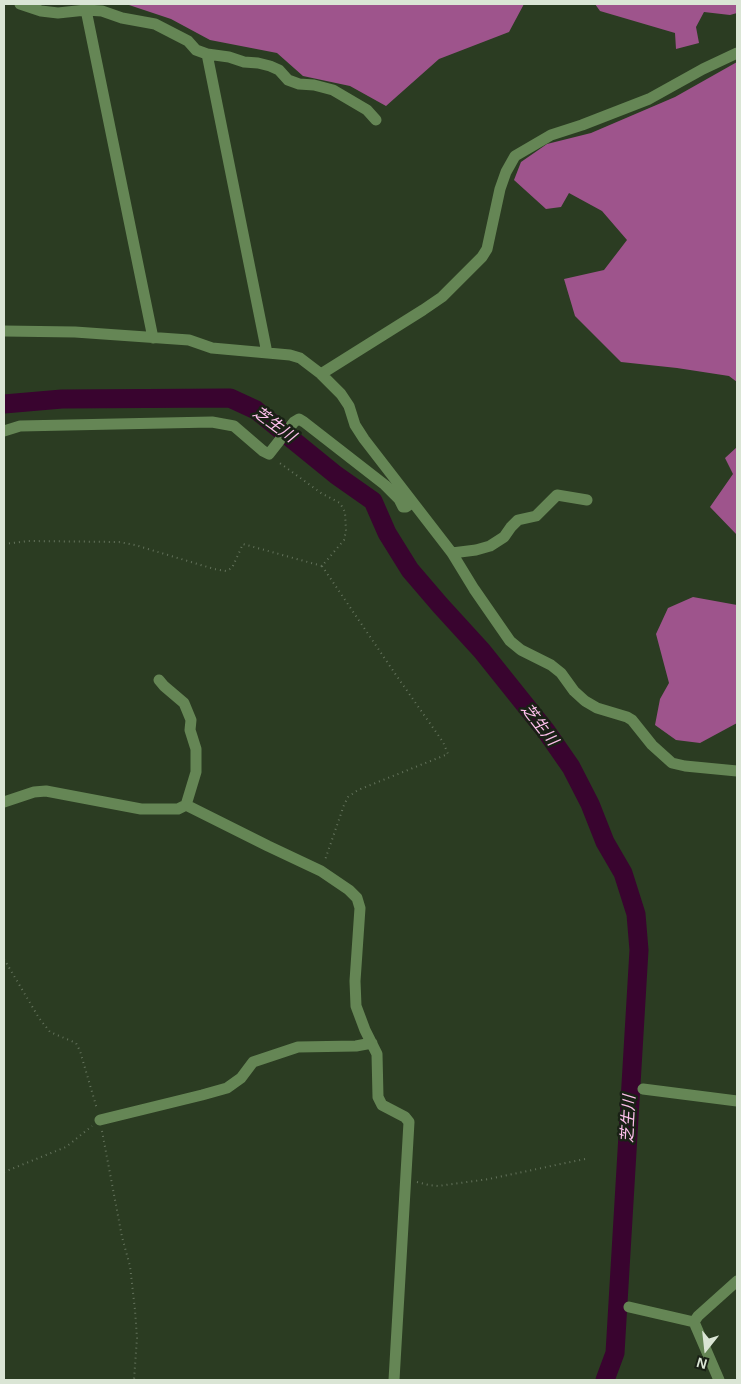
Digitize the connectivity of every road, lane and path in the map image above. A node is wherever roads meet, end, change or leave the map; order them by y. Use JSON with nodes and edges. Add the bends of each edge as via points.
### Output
{"nodes":[{"id":1,"x":20,"y":4,"type":"edge"},
{"id":2,"x":86,"y":10,"type":"junction"},
{"id":3,"x":737,"y":53,"type":"edge"},
{"id":4,"x":207,"y":54,"type":"junction"},
{"id":5,"x":376,"y":120,"type":"dead end"},
{"id":6,"x":4,"y":331,"type":"edge"},
{"id":7,"x":153,"y":338,"type":"junction"},
{"id":8,"x":267,"y":353,"type":"junction"},
{"id":9,"x":321,"y":374,"type":"junction"},
{"id":10,"x":4,"y":430,"type":"edge"},
{"id":11,"x":271,"y":451,"type":"junction"},
{"id":12,"x":587,"y":500,"type":"dead end"},
{"id":13,"x":412,"y":503,"type":"junction"},
{"id":14,"x":4,"y":544,"type":"edge"},
{"id":15,"x":452,"y":553,"type":"junction"},
{"id":16,"x":322,"y":566,"type":"junction"},
{"id":17,"x":159,"y":680,"type":"dead end"},
{"id":18,"x":737,"y":771,"type":"edge"},
{"id":19,"x":4,"y":802,"type":"edge"},
{"id":20,"x":186,"y":805,"type":"junction"},
{"id":21,"x":321,"y":871,"type":"junction"},
{"id":22,"x":4,"y":959,"type":"edge"},
{"id":23,"x":372,"y":1043,"type":"junction"},
{"id":24,"x":643,"y":1089,"type":"dead end"},
{"id":25,"x":737,"y":1101,"type":"edge"},
{"id":26,"x":100,"y":1120,"type":"junction"},
{"id":27,"x":585,"y":1159,"type":"dead end"},
{"id":28,"x":4,"y":1172,"type":"edge"},
{"id":29,"x":405,"y":1179,"type":"junction"},
{"id":30,"x":737,"y":1281,"type":"edge"},
{"id":31,"x":629,"y":1307,"type":"dead end"},
{"id":32,"x":694,"y":1322,"type":"junction"},
{"id":33,"x":134,"y":1380,"type":"edge"},
{"id":34,"x":394,"y":1380,"type":"edge"},
{"id":35,"x":719,"y":1380,"type":"edge"}],
"edges":[{"from":1,"to":2,"type":"street","via":[[41,12]]},
{"from":2,"to":4,"type":"street","via":[[155,24],[188,40],[196,50]]},
{"from":2,"to":7,"type":"street"},
{"from":3,"to":9,"type":"street","via":[[649,99],[551,135],[515,156],[500,189],[487,249],[482,257],[442,297]]},
{"from":4,"to":5,"type":"street","via":[[270,66],[288,80],[333,90],[367,110]]},
{"from":4,"to":8,"type":"street"},
{"from":6,"to":7,"type":"street"},
{"from":7,"to":8,"type":"street","via":[[189,340],[212,348]]},
{"from":8,"to":9,"type":"street","via":[[300,358]]},
{"from":9,"to":13,"type":"street","via":[[341,394],[355,425]]},
{"from":10,"to":11,"type":"street","via":[[20,426],[212,422],[234,426],[262,451]]},
{"from":11,"to":13,"type":"street","via":[[299,419],[385,485],[403,507]]},
{"from":11,"to":16,"type":"path","via":[[321,493],[340,503],[345,512],[344,540]]},
{"from":12,"to":15,"type":"street","via":[[556,495],[536,516],[518,520],[504,537],[490,546]]},
{"from":13,"to":15,"type":"street"},
{"from":14,"to":16,"type":"path","via":[[28,540],[120,542],[226,571],[232,568],[243,544]]},
{"from":15,"to":18,"type":"street","via":[[510,641],[551,665],[585,701],[632,720],[672,763]]},
{"from":16,"to":21,"type":"path","via":[[443,742],[448,754],[348,797]]},
{"from":17,"to":20,"type":"street","via":[[184,702],[191,720],[196,772]]},
{"from":19,"to":20,"type":"street","via":[[46,791],[141,809],[178,809]]},
{"from":20,"to":21,"type":"street"},
{"from":21,"to":23,"type":"street","via":[[349,890],[357,898],[360,908],[356,1006]]},
{"from":22,"to":26,"type":"path","via":[[50,1032],[76,1043]]},
{"from":23,"to":26,"type":"street","via":[[298,1047],[253,1062],[228,1088]]},
{"from":23,"to":29,"type":"street","via":[[377,1054],[378,1097],[382,1106],[409,1122]]},
{"from":24,"to":25,"type":"street"},
{"from":26,"to":28,"type":"path","via":[[66,1147]]},
{"from":26,"to":33,"type":"path","via":[[130,1266],[136,1338]]},
{"from":27,"to":29,"type":"path","via":[[438,1186]]},
{"from":29,"to":34,"type":"street"},
{"from":30,"to":32,"type":"street"},
{"from":31,"to":32,"type":"street"},
{"from":32,"to":35,"type":"street"}]}
